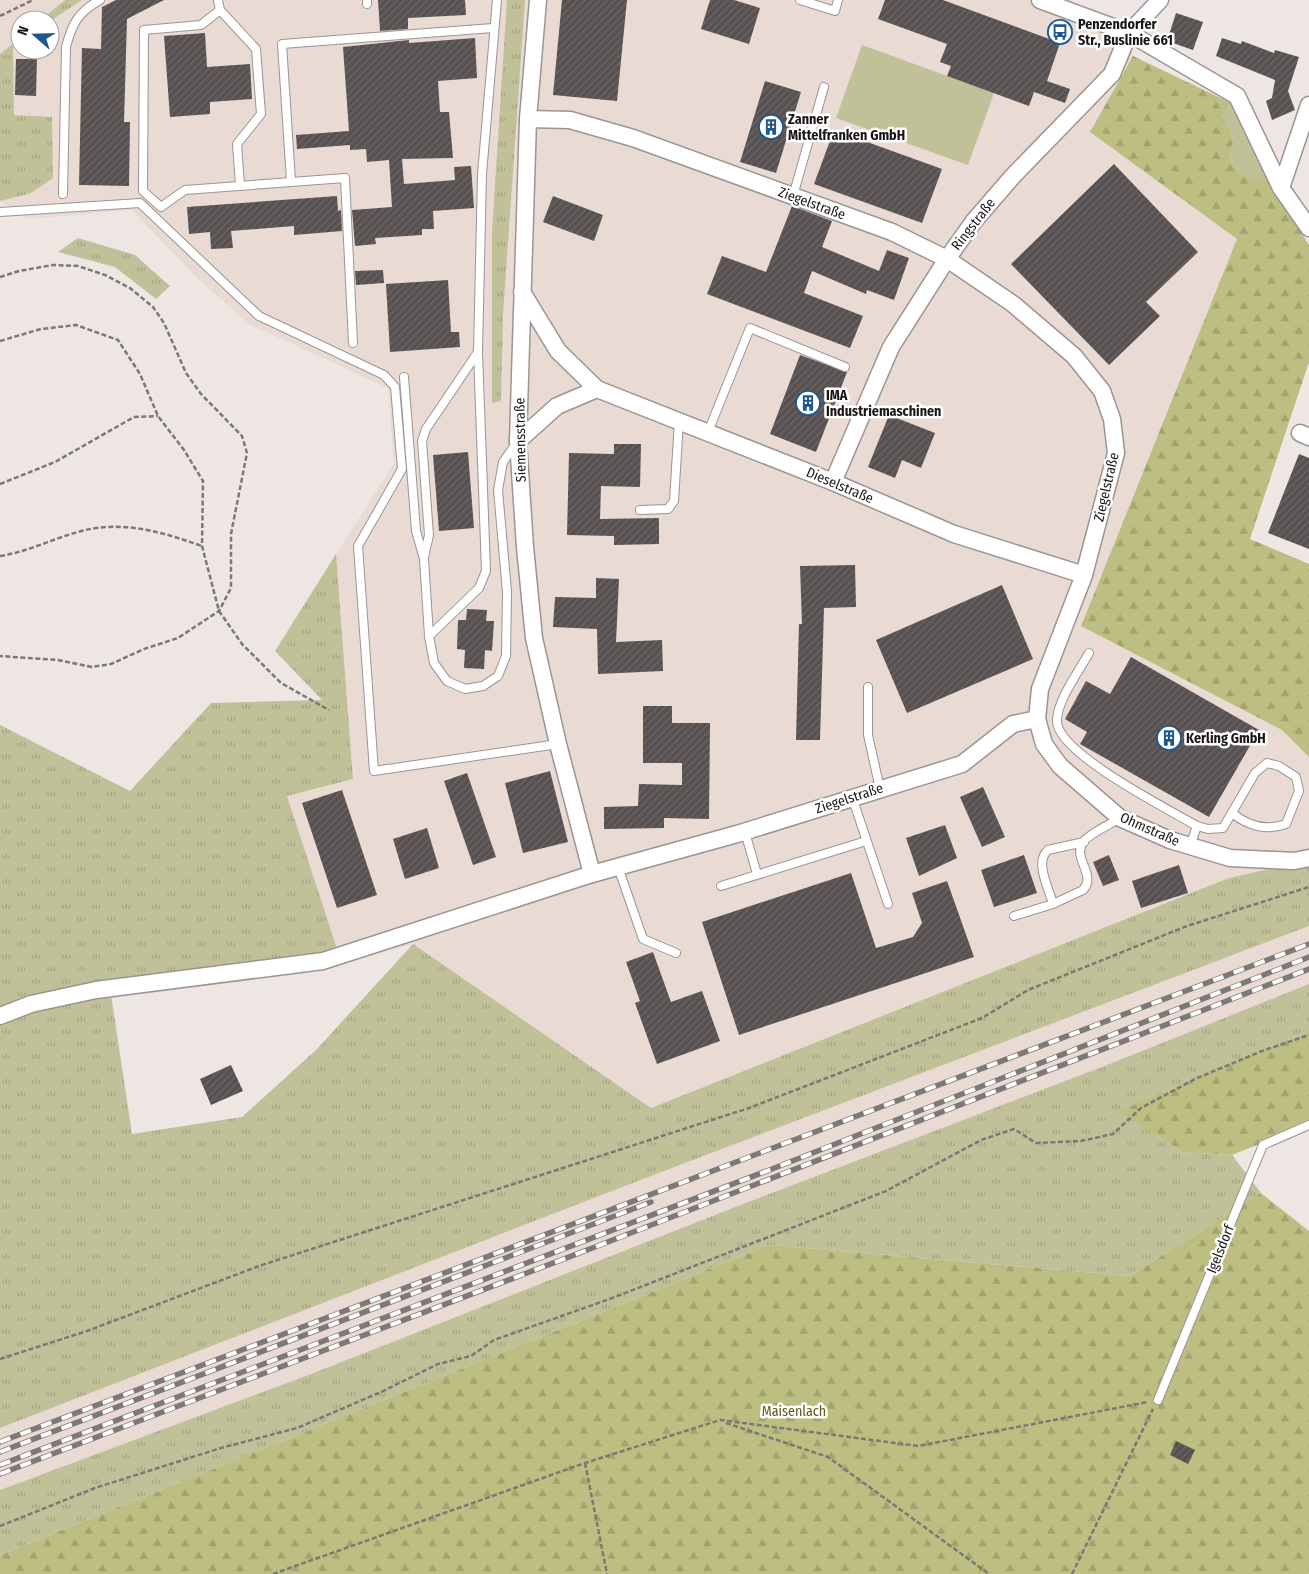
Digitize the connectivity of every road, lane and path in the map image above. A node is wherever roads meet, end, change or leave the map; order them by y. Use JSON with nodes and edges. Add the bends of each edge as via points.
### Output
{"nodes":[{"id":1,"x":33,"y":0,"type":"edge"},
{"id":2,"x":100,"y":0,"type":"edge"},
{"id":3,"x":218,"y":0,"type":"edge"},
{"id":4,"x":497,"y":0,"type":"edge"},
{"id":5,"x":538,"y":0,"type":"edge"},
{"id":6,"x":800,"y":0,"type":"edge"},
{"id":7,"x":838,"y":0,"type":"edge"},
{"id":8,"x":1040,"y":0,"type":"edge"},
{"id":9,"x":1160,"y":0,"type":"edge"},
{"id":10,"x":220,"y":10,"type":"junction"},
{"id":11,"x":0,"y":16,"type":"edge"},
{"id":12,"x":493,"y":28,"type":"junction"},
{"id":13,"x":1129,"y":33,"type":"junction"},
{"id":14,"x":824,"y":87,"type":"dead end"},
{"id":15,"x":1309,"y":105,"type":"edge"},
{"id":16,"x":528,"y":118,"type":"junction"},
{"id":17,"x":292,"y":181,"type":"junction"},
{"id":18,"x":240,"y":185,"type":"junction"},
{"id":19,"x":1281,"y":188,"type":"junction"},
{"id":20,"x":63,"y":194,"type":"dead end"},
{"id":21,"x":793,"y":196,"type":"junction"},
{"id":22,"x":0,"y":212,"type":"edge"},
{"id":23,"x":1309,"y":228,"type":"edge"},
{"id":24,"x":947,"y":259,"type":"junction"},
{"id":25,"x":0,"y":277,"type":"edge"},
{"id":26,"x":522,"y":292,"type":"junction"},
{"id":27,"x":0,"y":340,"type":"edge"},
{"id":28,"x":353,"y":343,"type":"dead end"},
{"id":29,"x":478,"y":352,"type":"junction"},
{"id":30,"x":845,"y":367,"type":"dead end"},
{"id":31,"x":404,"y":377,"type":"dead end"},
{"id":32,"x":598,"y":389,"type":"junction"},
{"id":33,"x":158,"y":416,"type":"junction"},
{"id":34,"x":679,"y":421,"type":"junction"},
{"id":35,"x":708,"y":432,"type":"junction"},
{"id":36,"x":518,"y":441,"type":"junction"},
{"id":37,"x":833,"y":482,"type":"junction"},
{"id":38,"x":0,"y":484,"type":"edge"},
{"id":39,"x":640,"y":510,"type":"dead end"},
{"id":40,"x":202,"y":546,"type":"junction"},
{"id":41,"x":0,"y":556,"type":"edge"},
{"id":42,"x":424,"y":559,"type":"junction"},
{"id":43,"x":1084,"y":575,"type":"junction"},
{"id":44,"x":219,"y":611,"type":"junction"},
{"id":45,"x":429,"y":636,"type":"junction"},
{"id":46,"x":1089,"y":653,"type":"dead end"},
{"id":47,"x":0,"y":656,"type":"edge"},
{"id":48,"x":868,"y":687,"type":"dead end"},
{"id":49,"x":329,"y":710,"type":"dead end"},
{"id":50,"x":1037,"y":718,"type":"junction"},
{"id":51,"x":558,"y":744,"type":"junction"},
{"id":52,"x":880,"y":788,"type":"junction"},
{"id":53,"x":852,"y":797,"type":"junction"},
{"id":54,"x":1232,"y":813,"type":"junction"},
{"id":55,"x":1120,"y":818,"type":"junction"},
{"id":56,"x":1197,"y":826,"type":"junction"},
{"id":57,"x":745,"y":832,"type":"junction"},
{"id":58,"x":866,"y":840,"type":"junction"},
{"id":59,"x":1084,"y":842,"type":"junction"},
{"id":60,"x":1190,"y":846,"type":"junction"},
{"id":61,"x":1309,"y":858,"type":"edge"},
{"id":62,"x":618,"y":867,"type":"junction"},
{"id":63,"x":592,"y":874,"type":"junction"},
{"id":64,"x":757,"y":874,"type":"junction"},
{"id":65,"x":721,"y":886,"type":"dead end"},
{"id":66,"x":1309,"y":887,"type":"edge"},
{"id":67,"x":888,"y":904,"type":"dead end"},
{"id":68,"x":1053,"y":904,"type":"junction"},
{"id":69,"x":1014,"y":916,"type":"dead end"},
{"id":70,"x":676,"y":953,"type":"dead end"},
{"id":71,"x":0,"y":1016,"type":"edge"},
{"id":72,"x":1309,"y":1035,"type":"edge"},
{"id":73,"x":1309,"y":1125,"type":"edge"},
{"id":74,"x":0,"y":1359,"type":"edge"},
{"id":75,"x":1158,"y":1400,"type":"junction"},
{"id":76,"x":720,"y":1420,"type":"junction"},
{"id":77,"x":585,"y":1463,"type":"junction"},
{"id":78,"x":0,"y":1526,"type":"edge"},
{"id":79,"x":273,"y":1574,"type":"edge"},
{"id":80,"x":606,"y":1574,"type":"edge"},
{"id":81,"x":989,"y":1574,"type":"edge"},
{"id":82,"x":1072,"y":1574,"type":"edge"}],
"edges":[{"from":1,"to":11,"type":"path"},
{"from":2,"to":20,"type":"lane","via":[[87,7],[71,27],[66,47]]},
{"from":3,"to":10,"type":"lane"},
{"from":4,"to":12,"type":"lane"},
{"from":5,"to":16,"type":"street","name":"Siemensstraße"},
{"from":6,"to":7,"type":"lane","via":[[835,11]]},
{"from":8,"to":13,"type":"street"},
{"from":9,"to":13,"type":"street","name":"Ringstraße"},
{"from":10,"to":18,"type":"lane","via":[[256,49],[261,114],[237,144]]},
{"from":10,"to":18,"type":"lane","via":[[201,25],[144,30],[144,191],[161,207],[185,190]]},
{"from":12,"to":17,"type":"lane","via":[[282,44]]},
{"from":12,"to":29,"type":"lane","via":[[482,174]]},
{"from":13,"to":19,"type":"street","via":[[1237,96]]},
{"from":13,"to":24,"type":"street","name":"Ringstraße","via":[[1112,74],[1013,176],[974,220]]},
{"from":14,"to":21,"type":"lane"},
{"from":15,"to":19,"type":"street"},
{"from":16,"to":21,"type":"street","name":"Ziegelstraße","via":[[570,120],[632,138]]},
{"from":16,"to":26,"type":"street","name":"Siemensstraße"},
{"from":17,"to":18,"type":"lane"},
{"from":17,"to":28,"type":"lane","via":[[345,178]]},
{"from":19,"to":23,"type":"street"},
{"from":21,"to":24,"type":"street","name":"Ziegelstraße","via":[[892,232]]},
{"from":22,"to":51,"type":"lane","via":[[140,203],[259,316],[384,375],[395,387],[402,470],[358,546],[374,771]]},
{"from":24,"to":37,"type":"street","name":"Ringstraße","via":[[892,347]]},
{"from":24,"to":43,"type":"street","name":"Ziegelstraße","via":[[1013,304],[1068,350],[1102,391],[1112,418],[1116,453]]},
{"from":25,"to":44,"type":"path","via":[[53,265],[78,266],[130,288],[153,306],[186,373],[201,394],[242,436],[247,453],[231,534],[230,588]]},
{"from":26,"to":32,"type":"street","name":"Dieselstraße","via":[[558,351]]},
{"from":26,"to":36,"type":"street","name":"Siemensstraße"},
{"from":27,"to":33,"type":"path","via":[[41,329],[76,325],[118,340],[140,374]]},
{"from":29,"to":42,"type":"lane","via":[[426,428],[422,441],[429,535]]},
{"from":29,"to":45,"type":"lane","via":[[486,571],[479,588]]},
{"from":30,"to":35,"type":"lane","via":[[750,328]]},
{"from":31,"to":42,"type":"lane","via":[[416,531]]},
{"from":32,"to":34,"type":"street","name":"Dieselstraße"},
{"from":32,"to":36,"type":"street","via":[[557,406]]},
{"from":33,"to":38,"type":"path","via":[[134,417],[55,462]]},
{"from":33,"to":40,"type":"path","via":[[202,481]]},
{"from":34,"to":35,"type":"street","name":"Dieselstraße"},
{"from":34,"to":39,"type":"lane","via":[[674,500],[668,509]]},
{"from":35,"to":37,"type":"street","name":"Dieselstraße"},
{"from":36,"to":45,"type":"lane","via":[[503,462],[498,490],[506,592],[506,656],[498,676],[484,686],[465,689],[447,681],[434,663]]},
{"from":36,"to":51,"type":"street","name":"Siemensstraße","via":[[534,638]]},
{"from":37,"to":43,"type":"street","name":"Dieselstraße","via":[[954,534]]},
{"from":40,"to":41,"type":"path","via":[[127,526],[95,528]]},
{"from":40,"to":44,"type":"path"},
{"from":42,"to":45,"type":"lane"},
{"from":43,"to":50,"type":"street","name":"Ziegelstraße","via":[[1040,689]]},
{"from":44,"to":47,"type":"path","via":[[178,638],[111,664],[92,667],[58,660]]},
{"from":44,"to":49,"type":"path","via":[[242,644],[281,683]]},
{"from":46,"to":56,"type":"lane","via":[[1058,708],[1057,724],[1061,735],[1093,764]]},
{"from":48,"to":52,"type":"lane","via":[[868,735]]},
{"from":50,"to":52,"type":"street","name":"Ziegelstraße","via":[[1013,724],[962,764]]},
{"from":50,"to":55,"type":"street","name":"Ohmstraße","via":[[1044,744],[1060,766]]},
{"from":51,"to":63,"type":"street","name":"Siemensstraße"},
{"from":52,"to":53,"type":"street","name":"Ziegelstraße"},
{"from":53,"to":57,"type":"street","name":"Ziegelstraße"},
{"from":53,"to":58,"type":"lane"},
{"from":54,"to":54,"type":"lane","via":[[1255,772],[1267,762],[1296,776],[1299,791],[1286,824],[1273,828],[1262,826],[1244,822]]},
{"from":54,"to":56,"type":"lane","via":[[1223,828]]},
{"from":55,"to":59,"type":"lane"},
{"from":55,"to":60,"type":"street","name":"Ohmstraße"},
{"from":56,"to":60,"type":"lane"},
{"from":57,"to":62,"type":"street","name":"Ziegelstraße"},
{"from":57,"to":64,"type":"lane"},
{"from":58,"to":64,"type":"lane"},
{"from":58,"to":67,"type":"lane"},
{"from":59,"to":68,"type":"lane","via":[[1080,852],[1089,880],[1087,886]]},
{"from":59,"to":68,"type":"lane","via":[[1048,850],[1042,858]]},
{"from":60,"to":61,"type":"street","name":"Ohmstraße","via":[[1230,858],[1294,861]]},
{"from":62,"to":63,"type":"street","name":"Ziegelstraße"},
{"from":62,"to":70,"type":"lane","via":[[643,939]]},
{"from":63,"to":71,"type":"street","name":"Ziegelstraße","via":[[323,961],[96,990],[31,1004]]},
{"from":64,"to":65,"type":"lane"},
{"from":66,"to":74,"type":"path","via":[[1187,926],[1028,990],[982,1018],[748,1108],[258,1266],[87,1331]]},
{"from":68,"to":69,"type":"lane"},
{"from":72,"to":78,"type":"path","via":[[1195,1079],[1141,1108],[1113,1134],[1081,1141],[1036,1142],[1014,1130],[981,1140],[886,1190],[615,1297],[494,1340],[470,1356],[438,1364],[297,1428],[95,1488]]},
{"from":73,"to":75,"type":"lane","name":"Igelsdorf","via":[[1263,1145]]},
{"from":75,"to":76,"type":"path","via":[[918,1446]]},
{"from":75,"to":82,"type":"path"},
{"from":76,"to":77,"type":"path"},
{"from":76,"to":81,"type":"path","via":[[828,1457]]},
{"from":77,"to":79,"type":"path"},
{"from":77,"to":80,"type":"path"}]}
